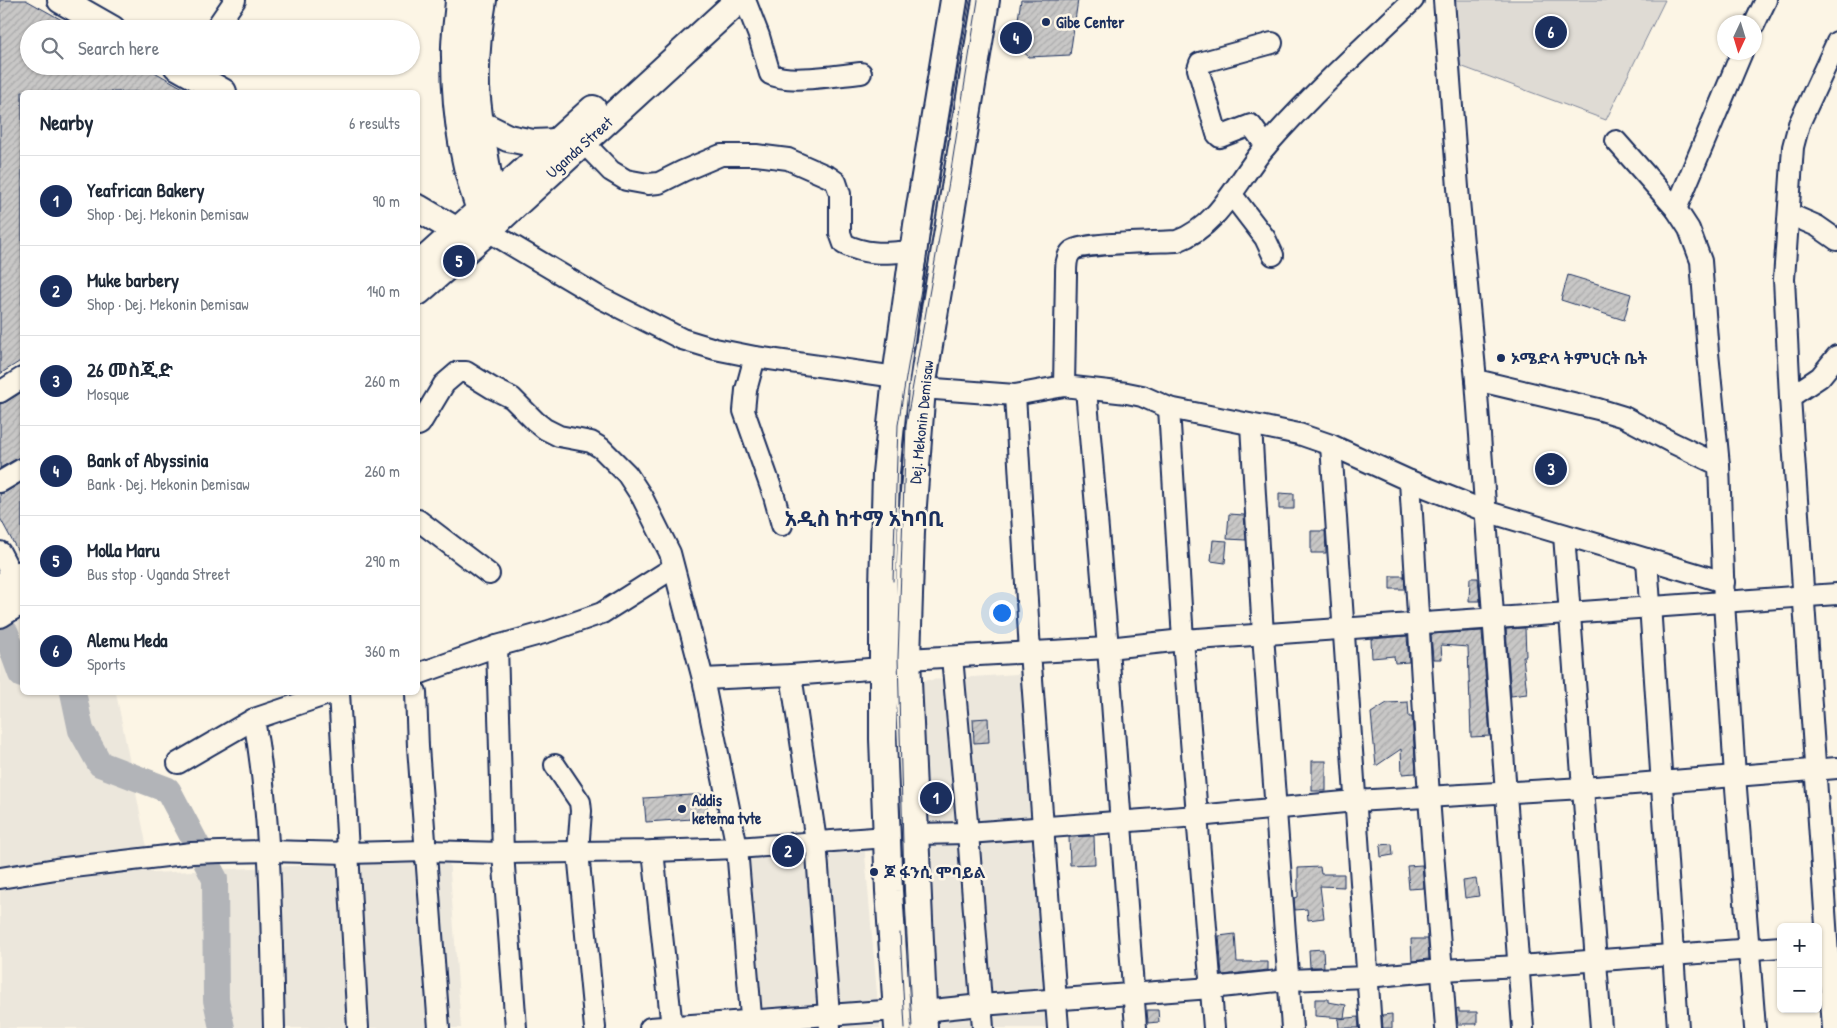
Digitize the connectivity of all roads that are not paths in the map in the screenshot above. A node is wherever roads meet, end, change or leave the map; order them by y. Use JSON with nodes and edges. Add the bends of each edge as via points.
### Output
{"nodes":[{"id":1,"x":61,"y":0,"type":"edge"},
{"id":2,"x":235,"y":0,"type":"edge"},
{"id":3,"x":459,"y":0,"type":"edge"},
{"id":4,"x":483,"y":0,"type":"edge"},
{"id":5,"x":714,"y":0,"type":"edge"},
{"id":6,"x":739,"y":0,"type":"edge"},
{"id":7,"x":745,"y":0,"type":"edge"},
{"id":8,"x":954,"y":0,"type":"edge"},
{"id":9,"x":986,"y":0,"type":"edge"},
{"id":10,"x":1413,"y":0,"type":"edge"},
{"id":11,"x":1444,"y":0,"type":"edge"},
{"id":12,"x":1766,"y":0,"type":"edge"},
{"id":13,"x":1759,"y":15,"type":"edge"},
{"id":14,"x":96,"y":20,"type":"edge"},
{"id":15,"x":221,"y":20,"type":"edge"},
{"id":16,"x":1837,"y":42,"type":"edge"},
{"id":17,"x":1272,"y":43,"type":"dead end"},
{"id":18,"x":1739,"y":60,"type":"edge"},
{"id":19,"x":861,"y":73,"type":"dead end"},
{"id":20,"x":195,"y":75,"type":"edge"},
{"id":21,"x":220,"y":90,"type":"edge"},
{"id":22,"x":480,"y":124,"type":"junction"},
{"id":23,"x":1616,"y":141,"type":"dead end"},
{"id":24,"x":556,"y":142,"type":"junction"},
{"id":25,"x":583,"y":142,"type":"junction"},
{"id":26,"x":1266,"y":146,"type":"junction"},
{"id":27,"x":1232,"y":195,"type":"junction"},
{"id":28,"x":420,"y":209,"type":"edge"},
{"id":29,"x":1676,"y":209,"type":"junction"},
{"id":30,"x":1789,"y":214,"type":"junction"},
{"id":31,"x":490,"y":215,"type":"junction"},
{"id":32,"x":457,"y":231,"type":"junction"},
{"id":33,"x":1837,"y":240,"type":"edge"},
{"id":34,"x":913,"y":251,"type":"junction"},
{"id":35,"x":1273,"y":255,"type":"dead end"},
{"id":36,"x":420,"y":264,"type":"edge"},
{"id":37,"x":420,"y":290,"type":"edge"},
{"id":38,"x":1837,"y":356,"type":"edge"},
{"id":39,"x":755,"y":357,"type":"junction"},
{"id":40,"x":896,"y":377,"type":"junction"},
{"id":41,"x":20,"y":379,"type":"edge"},
{"id":42,"x":1476,"y":380,"type":"junction"},
{"id":43,"x":1064,"y":386,"type":"junction"},
{"id":44,"x":922,"y":388,"type":"junction"},
{"id":45,"x":1086,"y":389,"type":"junction"},
{"id":46,"x":0,"y":392,"type":"edge"},
{"id":47,"x":1014,"y":395,"type":"junction"},
{"id":48,"x":1790,"y":397,"type":"junction"},
{"id":49,"x":1169,"y":408,"type":"junction"},
{"id":50,"x":420,"y":424,"type":"edge"},
{"id":51,"x":1252,"y":425,"type":"junction"},
{"id":52,"x":1331,"y":445,"type":"junction"},
{"id":53,"x":1720,"y":465,"type":"junction"},
{"id":54,"x":20,"y":470,"type":"edge"},
{"id":55,"x":1410,"y":481,"type":"junction"},
{"id":56,"x":0,"y":482,"type":"edge"},
{"id":57,"x":1485,"y":511,"type":"junction"},
{"id":58,"x":420,"y":522,"type":"edge"},
{"id":59,"x":782,"y":525,"type":"dead end"},
{"id":60,"x":1564,"y":535,"type":"junction"},
{"id":61,"x":0,"y":552,"type":"edge"},
{"id":62,"x":1647,"y":559,"type":"junction"},
{"id":63,"x":673,"y":568,"type":"junction"},
{"id":64,"x":488,"y":574,"type":"dead end"},
{"id":65,"x":1724,"y":592,"type":"junction"},
{"id":66,"x":12,"y":594,"type":"edge"},
{"id":67,"x":1837,"y":594,"type":"edge"},
{"id":68,"x":1803,"y":596,"type":"junction"},
{"id":69,"x":1650,"y":606,"type":"junction"},
{"id":70,"x":1570,"y":612,"type":"junction"},
{"id":71,"x":1493,"y":619,"type":"junction"},
{"id":72,"x":1418,"y":623,"type":"junction"},
{"id":73,"x":1344,"y":629,"type":"junction"},
{"id":74,"x":1262,"y":635,"type":"junction"},
{"id":75,"x":1183,"y":640,"type":"junction"},
{"id":76,"x":497,"y":646,"type":"junction"},
{"id":77,"x":1108,"y":648,"type":"junction"},
{"id":78,"x":1030,"y":652,"type":"junction"},
{"id":79,"x":952,"y":657,"type":"junction"},
{"id":80,"x":907,"y":659,"type":"junction"},
{"id":81,"x":882,"y":668,"type":"junction"},
{"id":82,"x":420,"y":673,"type":"edge"},
{"id":83,"x":791,"y":675,"type":"junction"},
{"id":84,"x":703,"y":679,"type":"junction"},
{"id":85,"x":325,"y":695,"type":"edge"},
{"id":86,"x":339,"y":695,"type":"edge"},
{"id":87,"x":416,"y":695,"type":"edge"},
{"id":88,"x":254,"y":720,"type":"junction"},
{"id":89,"x":178,"y":763,"type":"dead end"},
{"id":90,"x":555,"y":765,"type":"dead end"},
{"id":91,"x":1837,"y":768,"type":"edge"},
{"id":92,"x":1816,"y":770,"type":"junction"},
{"id":93,"x":1735,"y":776,"type":"junction"},
{"id":94,"x":1661,"y":782,"type":"junction"},
{"id":95,"x":1583,"y":788,"type":"junction"},
{"id":96,"x":1506,"y":792,"type":"junction"},
{"id":97,"x":1428,"y":797,"type":"junction"},
{"id":98,"x":1355,"y":801,"type":"junction"},
{"id":99,"x":1275,"y":809,"type":"junction"},
{"id":100,"x":1197,"y":816,"type":"junction"},
{"id":101,"x":1120,"y":821,"type":"junction"},
{"id":102,"x":1044,"y":827,"type":"junction"},
{"id":103,"x":968,"y":833,"type":"junction"},
{"id":104,"x":914,"y":834,"type":"junction"},
{"id":105,"x":887,"y":837,"type":"junction"},
{"id":106,"x":816,"y":841,"type":"junction"},
{"id":107,"x":737,"y":848,"type":"junction"},
{"id":108,"x":268,"y":851,"type":"junction"},
{"id":109,"x":426,"y":851,"type":"junction"},
{"id":110,"x":653,"y":851,"type":"junction"},
{"id":111,"x":578,"y":852,"type":"junction"},
{"id":112,"x":348,"y":853,"type":"junction"},
{"id":113,"x":503,"y":853,"type":"junction"},
{"id":114,"x":0,"y":878,"type":"edge"},
{"id":115,"x":1827,"y":945,"type":"edge"},
{"id":116,"x":1777,"y":947,"type":"edge"},
{"id":117,"x":1749,"y":949,"type":"junction"},
{"id":118,"x":1672,"y":955,"type":"junction"},
{"id":119,"x":1596,"y":960,"type":"junction"},
{"id":120,"x":1519,"y":966,"type":"junction"},
{"id":121,"x":1442,"y":970,"type":"junction"},
{"id":122,"x":1367,"y":977,"type":"junction"},
{"id":123,"x":1288,"y":980,"type":"junction"},
{"id":124,"x":1211,"y":988,"type":"junction"},
{"id":125,"x":1133,"y":994,"type":"junction"},
{"id":126,"x":1056,"y":1000,"type":"junction"},
{"id":127,"x":981,"y":1005,"type":"junction"},
{"id":128,"x":897,"y":1019,"type":"edge"},
{"id":129,"x":924,"y":1019,"type":"edge"},
{"id":130,"x":830,"y":1022,"type":"edge"},
{"id":131,"x":752,"y":1024,"type":"edge"},
{"id":132,"x":672,"y":1027,"type":"edge"},
{"id":133,"x":274,"y":1028,"type":"edge"},
{"id":134,"x":358,"y":1028,"type":"edge"},
{"id":135,"x":439,"y":1028,"type":"edge"},
{"id":136,"x":516,"y":1028,"type":"edge"},
{"id":137,"x":595,"y":1028,"type":"edge"},
{"id":138,"x":650,"y":1028,"type":"edge"},
{"id":139,"x":983,"y":1028,"type":"edge"},
{"id":140,"x":1058,"y":1028,"type":"edge"},
{"id":141,"x":1136,"y":1028,"type":"edge"},
{"id":142,"x":1214,"y":1028,"type":"edge"},
{"id":143,"x":1292,"y":1028,"type":"edge"},
{"id":144,"x":1371,"y":1028,"type":"edge"},
{"id":145,"x":1446,"y":1028,"type":"edge"},
{"id":146,"x":1523,"y":1028,"type":"edge"},
{"id":147,"x":1601,"y":1028,"type":"edge"},
{"id":148,"x":1678,"y":1028,"type":"edge"},
{"id":149,"x":1755,"y":1028,"type":"edge"},
{"id":150,"x":1833,"y":1028,"type":"edge"}],
"edges":[{"from":1,"to":14,"type":"main road"},
{"from":2,"to":15,"type":"street"},
{"from":3,"to":31,"type":"main road","via":[[454,56],[460,131]]},
{"from":4,"to":22,"type":"main road","via":[[476,87]]},
{"from":5,"to":24,"type":"main road","name":"Uganda Street"},
{"from":6,"to":25,"type":"main road","name":"Uganda Street"},
{"from":7,"to":19,"type":"street","via":[[770,74],[789,79]]},
{"from":8,"to":34,"type":"main road","name":"Dej. Mekonin Demisaw"},
{"from":9,"to":44,"type":"main road","name":"Dej. Mekonin Demisaw"},
{"from":10,"to":26,"type":"street"},
{"from":11,"to":42,"type":"street"},
{"from":12,"to":13,"type":"street"},
{"from":16,"to":30,"type":"street","via":[[1799,124],[1793,147]]},
{"from":17,"to":26,"type":"street","via":[[1200,63],[1198,69],[1217,134],[1225,136],[1251,125]]},
{"from":18,"to":29,"type":"street"},
{"from":20,"to":21,"type":"main road"},
{"from":22,"to":24,"type":"main road","via":[[508,138],[533,143]]},
{"from":22,"to":31,"type":"main road"},
{"from":23,"to":29,"type":"street"},
{"from":24,"to":31,"type":"main road","name":"Uganda Street"},
{"from":25,"to":31,"type":"main road","name":"Uganda Street"},
{"from":25,"to":34,"type":"street","via":[[611,171],[626,180],[648,184],[660,183],[721,155],[788,159],[836,182],[840,194],[840,233],[844,244],[858,251],[877,254]]},
{"from":26,"to":27,"type":"street"},
{"from":27,"to":35,"type":"street"},
{"from":27,"to":43,"type":"street","via":[[1203,226],[1177,242],[1096,246],[1071,251],[1066,264]]},
{"from":28,"to":32,"type":"main road"},
{"from":29,"to":53,"type":"street","via":[[1689,229],[1701,261]]},
{"from":30,"to":33,"type":"street"},
{"from":30,"to":48,"type":"street","via":[[1784,280]]},
{"from":31,"to":32,"type":"main road","name":"Uganda Street"},
{"from":31,"to":37,"type":"main road","name":"Uganda Street"},
{"from":31,"to":39,"type":"street","via":[[601,298],[697,344]]},
{"from":32,"to":36,"type":"main road","name":"Uganda Street"},
{"from":34,"to":40,"type":"main road","name":"Dej. Mekonin Demisaw"},
{"from":38,"to":48,"type":"street","via":[[1820,377]]},
{"from":39,"to":40,"type":"street"},
{"from":39,"to":59,"type":"street","via":[[744,411]]},
{"from":40,"to":81,"type":"main road","name":"Dej. Mekonin Demisaw","via":[[886,473]]},
{"from":41,"to":46,"type":"street"},
{"from":42,"to":53,"type":"street","via":[[1624,417]]},
{"from":42,"to":57,"type":"street"},
{"from":43,"to":45,"type":"street"},
{"from":43,"to":47,"type":"street"},
{"from":44,"to":47,"type":"street"},
{"from":44,"to":80,"type":"main road","name":"Dej. Mekonin Demisaw","via":[[911,531]]},
{"from":45,"to":49,"type":"street","via":[[1142,396]]},
{"from":45,"to":77,"type":"street"},
{"from":47,"to":78,"type":"street"},
{"from":48,"to":68,"type":"street"},
{"from":49,"to":51,"type":"street"},
{"from":49,"to":75,"type":"street"},
{"from":50,"to":63,"type":"street","via":[[444,384],[458,372],[466,372],[512,398],[545,429],[559,436],[591,442],[627,474],[642,497],[670,553]]},
{"from":51,"to":52,"type":"street","via":[[1299,434]]},
{"from":51,"to":74,"type":"street"},
{"from":52,"to":55,"type":"street"},
{"from":52,"to":73,"type":"street"},
{"from":53,"to":65,"type":"street"},
{"from":54,"to":56,"type":"street"},
{"from":55,"to":57,"type":"street"},
{"from":55,"to":72,"type":"street"},
{"from":57,"to":60,"type":"street"},
{"from":57,"to":71,"type":"street"},
{"from":58,"to":64,"type":"street"},
{"from":60,"to":62,"type":"street"},
{"from":60,"to":70,"type":"street"},
{"from":61,"to":66,"type":"street"},
{"from":62,"to":65,"type":"street"},
{"from":62,"to":69,"type":"street"},
{"from":63,"to":76,"type":"street","via":[[602,613]]},
{"from":63,"to":84,"type":"street"},
{"from":65,"to":68,"type":"street"},
{"from":65,"to":69,"type":"street"},
{"from":65,"to":93,"type":"street"},
{"from":67,"to":68,"type":"street"},
{"from":68,"to":92,"type":"street"},
{"from":69,"to":70,"type":"street"},
{"from":69,"to":94,"type":"street"},
{"from":70,"to":71,"type":"street"},
{"from":70,"to":95,"type":"street"},
{"from":71,"to":72,"type":"street"},
{"from":71,"to":96,"type":"street"},
{"from":72,"to":73,"type":"street"},
{"from":72,"to":97,"type":"street"},
{"from":73,"to":74,"type":"street"},
{"from":73,"to":98,"type":"street"},
{"from":74,"to":75,"type":"street"},
{"from":74,"to":99,"type":"street"},
{"from":75,"to":77,"type":"street"},
{"from":75,"to":100,"type":"street"},
{"from":76,"to":82,"type":"street"},
{"from":76,"to":113,"type":"street"},
{"from":77,"to":78,"type":"street"},
{"from":77,"to":101,"type":"street"},
{"from":78,"to":79,"type":"street"},
{"from":78,"to":102,"type":"street"},
{"from":79,"to":80,"type":"street"},
{"from":79,"to":103,"type":"street"},
{"from":80,"to":104,"type":"main road","name":"Dej. Mekonin Demisaw"},
{"from":81,"to":83,"type":"street"},
{"from":81,"to":105,"type":"main road","name":"Dej. Mekonin Demisaw"},
{"from":83,"to":84,"type":"street"},
{"from":83,"to":106,"type":"street"},
{"from":84,"to":107,"type":"street"},
{"from":85,"to":88,"type":"street"},
{"from":86,"to":112,"type":"street"},
{"from":87,"to":109,"type":"street"},
{"from":88,"to":89,"type":"street"},
{"from":88,"to":108,"type":"street"},
{"from":90,"to":111,"type":"street","via":[[580,802]]},
{"from":91,"to":92,"type":"street"},
{"from":92,"to":93,"type":"street"},
{"from":92,"to":115,"type":"street"},
{"from":93,"to":94,"type":"street"},
{"from":93,"to":117,"type":"street"},
{"from":94,"to":95,"type":"street"},
{"from":94,"to":118,"type":"street"},
{"from":95,"to":96,"type":"street"},
{"from":95,"to":119,"type":"street"},
{"from":96,"to":97,"type":"street"},
{"from":96,"to":120,"type":"street"},
{"from":97,"to":98,"type":"street"},
{"from":97,"to":121,"type":"street"},
{"from":98,"to":99,"type":"street"},
{"from":98,"to":122,"type":"street"},
{"from":99,"to":100,"type":"street"},
{"from":99,"to":123,"type":"street"},
{"from":100,"to":101,"type":"street"},
{"from":100,"to":124,"type":"street"},
{"from":101,"to":102,"type":"street"},
{"from":101,"to":125,"type":"street"},
{"from":102,"to":103,"type":"street"},
{"from":102,"to":126,"type":"street"},
{"from":103,"to":104,"type":"street"},
{"from":103,"to":127,"type":"street"},
{"from":104,"to":129,"type":"main road","name":"Dej. Mekonin Demisaw"},
{"from":105,"to":106,"type":"street"},
{"from":105,"to":128,"type":"main road","name":"Dej. Mekonin Demisaw"},
{"from":106,"to":107,"type":"street"},
{"from":106,"to":130,"type":"street"},
{"from":107,"to":110,"type":"street"},
{"from":107,"to":131,"type":"street"},
{"from":108,"to":112,"type":"street"},
{"from":108,"to":114,"type":"street","via":[[192,853]]},
{"from":108,"to":133,"type":"street"},
{"from":109,"to":112,"type":"street"},
{"from":109,"to":113,"type":"street"},
{"from":109,"to":135,"type":"street"},
{"from":110,"to":111,"type":"street"},
{"from":110,"to":132,"type":"street"},
{"from":111,"to":113,"type":"street"},
{"from":111,"to":137,"type":"street"},
{"from":112,"to":134,"type":"street"},
{"from":113,"to":136,"type":"street"},
{"from":115,"to":150,"type":"street"},
{"from":116,"to":117,"type":"street"},
{"from":117,"to":118,"type":"street"},
{"from":117,"to":149,"type":"street"},
{"from":118,"to":119,"type":"street"},
{"from":118,"to":148,"type":"street"},
{"from":119,"to":120,"type":"street"},
{"from":119,"to":147,"type":"street"},
{"from":120,"to":121,"type":"street"},
{"from":120,"to":146,"type":"street"},
{"from":121,"to":122,"type":"street"},
{"from":121,"to":145,"type":"street"},
{"from":122,"to":123,"type":"street"},
{"from":122,"to":144,"type":"street"},
{"from":123,"to":124,"type":"street"},
{"from":123,"to":143,"type":"street"},
{"from":124,"to":125,"type":"street"},
{"from":124,"to":142,"type":"street"},
{"from":125,"to":126,"type":"street"},
{"from":125,"to":141,"type":"street"},
{"from":126,"to":127,"type":"street"},
{"from":126,"to":140,"type":"street"},
{"from":127,"to":129,"type":"street"},
{"from":127,"to":139,"type":"street"},
{"from":128,"to":130,"type":"street"},
{"from":130,"to":131,"type":"street"},
{"from":131,"to":132,"type":"street"},
{"from":132,"to":138,"type":"street"}]}
